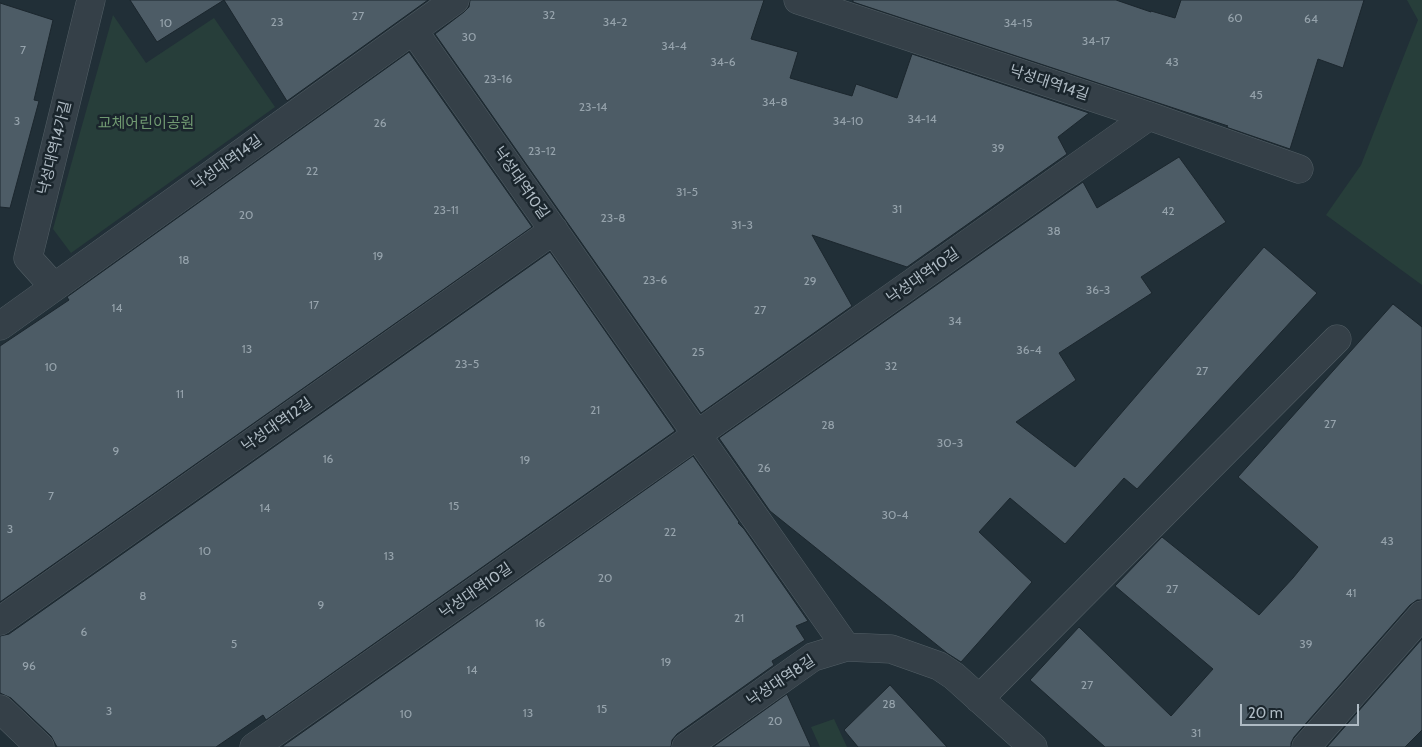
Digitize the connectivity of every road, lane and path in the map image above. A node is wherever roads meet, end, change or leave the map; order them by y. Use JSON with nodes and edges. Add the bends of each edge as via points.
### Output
{"nodes":[{"id":1,"x":91,"y":0,"type":"edge"},
{"id":2,"x":455,"y":0,"type":"edge"},
{"id":3,"x":798,"y":0,"type":"edge"},
{"id":4,"x":413,"y":30,"type":"junction"},
{"id":5,"x":1149,"y":116,"type":"junction"},
{"id":6,"x":1298,"y":169,"type":"dead end"},
{"id":7,"x":554,"y":230,"type":"junction"},
{"id":8,"x":54,"y":287,"type":"junction"},
{"id":9,"x":0,"y":326,"type":"edge"},
{"id":10,"x":1337,"y":339,"type":"dead end"},
{"id":11,"x":697,"y":434,"type":"junction"},
{"id":12,"x":1422,"y":615,"type":"edge"},
{"id":13,"x":0,"y":621,"type":"edge"},
{"id":14,"x":846,"y":647,"type":"junction"},
{"id":15,"x":979,"y":699,"type":"junction"},
{"id":16,"x":0,"y":709,"type":"edge"},
{"id":17,"x":40,"y":747,"type":"edge"},
{"id":18,"x":254,"y":747,"type":"edge"},
{"id":19,"x":686,"y":747,"type":"edge"},
{"id":20,"x":1033,"y":747,"type":"edge"},
{"id":21,"x":1306,"y":747,"type":"edge"}],
"edges":[{"from":1,"to":8,"type":"street","name":"낙성대역14가길","via":[[28,258]]},
{"from":2,"to":4,"type":"street","name":"낙성대역14길"},
{"from":3,"to":5,"type":"street","name":"낙성대역14길"},
{"from":4,"to":7,"type":"street","name":"낙성대역10길"},
{"from":4,"to":8,"type":"street","name":"낙성대역14길"},
{"from":5,"to":6,"type":"street","name":"낙성대역14길"},
{"from":5,"to":11,"type":"street","name":"낙성대역10길"},
{"from":7,"to":11,"type":"street","name":"낙성대역10길"},
{"from":7,"to":13,"type":"street","name":"낙성대역12길"},
{"from":8,"to":9,"type":"street","name":"낙성대역14길"},
{"from":10,"to":15,"type":"street"},
{"from":11,"to":14,"type":"street","name":"낙성대역10길"},
{"from":11,"to":18,"type":"street","name":"낙성대역10길"},
{"from":12,"to":21,"type":"street"},
{"from":14,"to":15,"type":"street","name":"낙성대역8길","via":[[891,649],[939,666]]},
{"from":14,"to":19,"type":"street","name":"낙성대역8길","via":[[813,657]]},
{"from":15,"to":20,"type":"street","name":"낙성대역8길"},
{"from":16,"to":17,"type":"street"}]}
